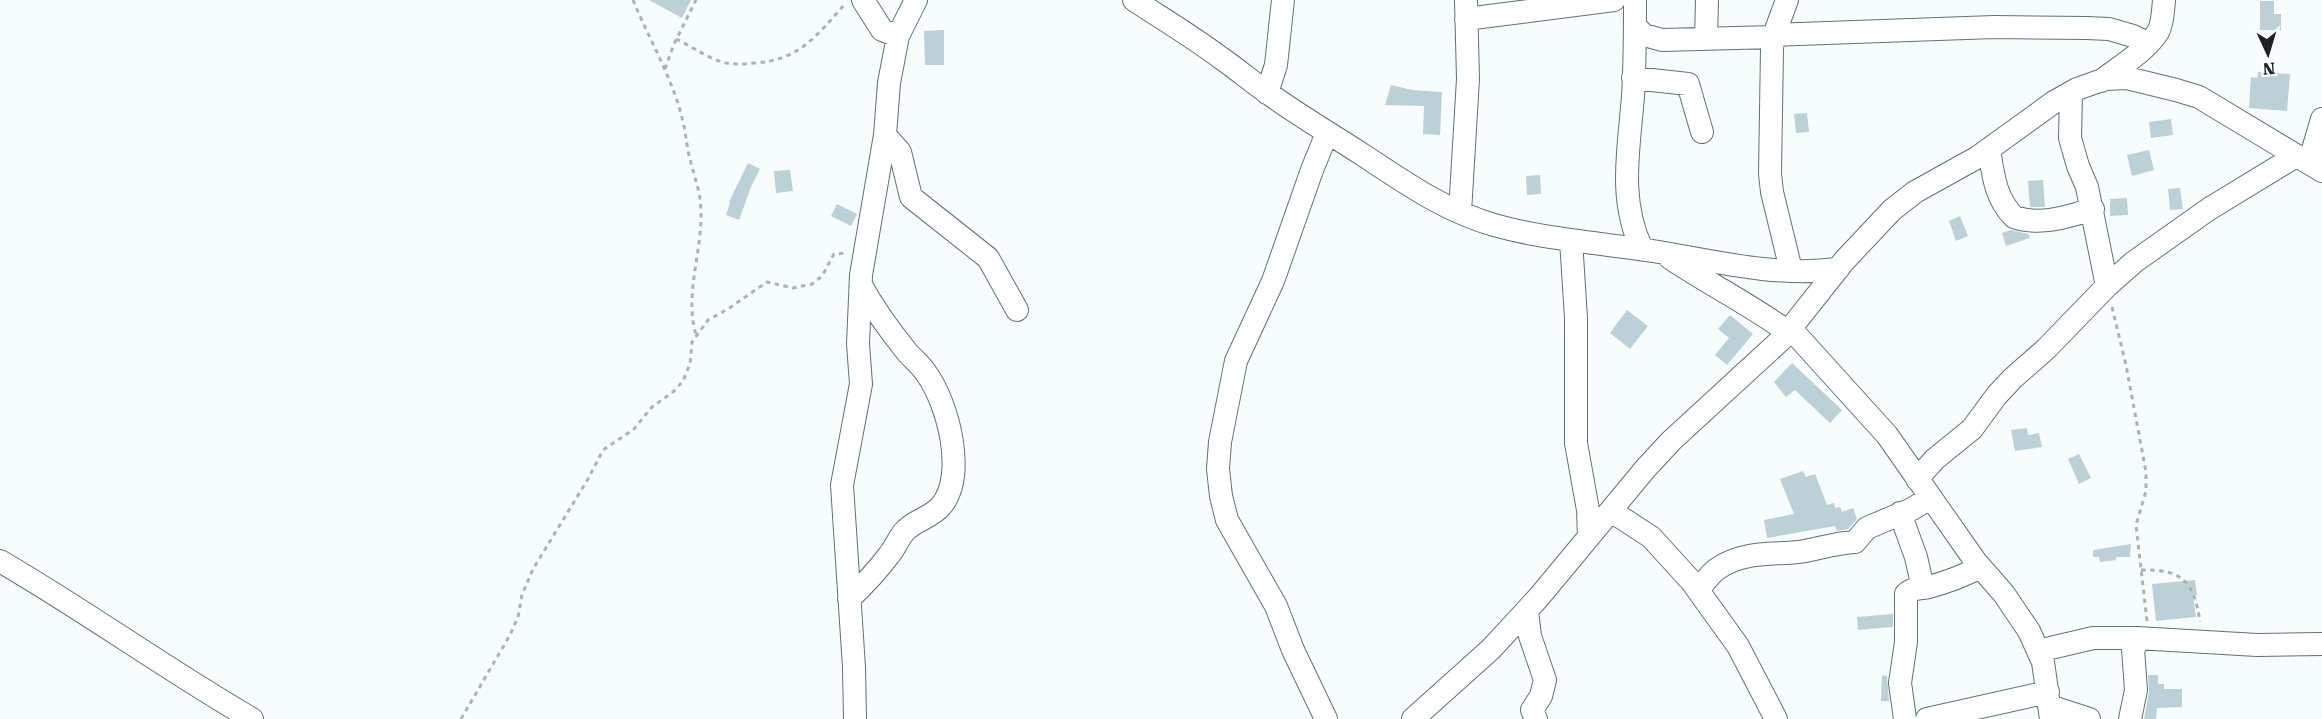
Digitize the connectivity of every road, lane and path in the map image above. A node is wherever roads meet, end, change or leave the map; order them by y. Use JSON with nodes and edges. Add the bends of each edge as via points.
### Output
{"nodes":[{"id":1,"x":633,"y":0,"type":"edge"},
{"id":2,"x":696,"y":0,"type":"edge"},
{"id":3,"x":848,"y":0,"type":"edge"},
{"id":4,"x":863,"y":0,"type":"edge"},
{"id":5,"x":916,"y":0,"type":"edge"},
{"id":6,"x":1134,"y":0,"type":"edge"},
{"id":7,"x":1283,"y":0,"type":"edge"},
{"id":8,"x":1614,"y":0,"type":"edge"},
{"id":9,"x":1635,"y":0,"type":"edge"},
{"id":10,"x":1707,"y":0,"type":"edge"},
{"id":11,"x":1787,"y":0,"type":"edge"},
{"id":12,"x":2164,"y":0,"type":"edge"},
{"id":13,"x":1466,"y":9,"type":"edge"},
{"id":14,"x":1635,"y":26,"type":"junction"},
{"id":15,"x":898,"y":36,"type":"junction"},
{"id":16,"x":1773,"y":36,"type":"junction"},
{"id":17,"x":676,"y":39,"type":"junction"},
{"id":18,"x":1706,"y":39,"type":"junction"},
{"id":19,"x":2147,"y":43,"type":"junction"},
{"id":20,"x":664,"y":70,"type":"junction"},
{"id":21,"x":1634,"y":78,"type":"junction"},
{"id":22,"x":2101,"y":81,"type":"junction"},
{"id":23,"x":1267,"y":93,"type":"junction"},
{"id":24,"x":2071,"y":93,"type":"junction"},
{"id":25,"x":2322,"y":119,"type":"edge"},
{"id":26,"x":1702,"y":132,"type":"dead end"},
{"id":27,"x":1327,"y":133,"type":"junction"},
{"id":28,"x":885,"y":135,"type":"junction"},
{"id":29,"x":1989,"y":149,"type":"junction"},
{"id":30,"x":2309,"y":163,"type":"edge"},
{"id":31,"x":1629,"y":209,"type":"junction"},
{"id":32,"x":2092,"y":209,"type":"junction"},
{"id":33,"x":1460,"y":212,"type":"junction"},
{"id":34,"x":1571,"y":240,"type":"junction"},
{"id":35,"x":1604,"y":243,"type":"junction"},
{"id":36,"x":1652,"y":251,"type":"junction"},
{"id":37,"x":864,"y":254,"type":"junction"},
{"id":38,"x":1838,"y":269,"type":"junction"},
{"id":39,"x":1791,"y":270,"type":"junction"},
{"id":40,"x":860,"y":283,"type":"junction"},
{"id":41,"x":2107,"y":286,"type":"junction"},
{"id":42,"x":1017,"y":310,"type":"dead end"},
{"id":43,"x":1790,"y":331,"type":"junction"},
{"id":44,"x":696,"y":335,"type":"junction"},
{"id":45,"x":1917,"y":479,"type":"junction"},
{"id":46,"x":1930,"y":498,"type":"junction"},
{"id":47,"x":1611,"y":511,"type":"junction"},
{"id":48,"x":1900,"y":513,"type":"junction"},
{"id":49,"x":1589,"y":537,"type":"junction"},
{"id":50,"x":0,"y":561,"type":"edge"},
{"id":51,"x":1980,"y":567,"type":"junction"},
{"id":52,"x":2141,"y":570,"type":"junction"},
{"id":53,"x":1923,"y":588,"type":"junction"},
{"id":54,"x":1698,"y":590,"type":"junction"},
{"id":55,"x":849,"y":599,"type":"junction"},
{"id":56,"x":1527,"y":611,"type":"junction"},
{"id":57,"x":2144,"y":638,"type":"junction"},
{"id":58,"x":2202,"y":642,"type":"junction"},
{"id":59,"x":2322,"y":644,"type":"edge"},
{"id":60,"x":2038,"y":651,"type":"junction"},
{"id":61,"x":2049,"y":706,"type":"edge"},
{"id":62,"x":1428,"y":714,"type":"edge"},
{"id":63,"x":252,"y":719,"type":"edge"},
{"id":64,"x":461,"y":719,"type":"edge"},
{"id":65,"x":855,"y":719,"type":"edge"},
{"id":66,"x":1326,"y":719,"type":"edge"},
{"id":67,"x":1536,"y":719,"type":"edge"},
{"id":68,"x":1776,"y":719,"type":"edge"},
{"id":69,"x":1905,"y":719,"type":"edge"},
{"id":70,"x":1927,"y":719,"type":"edge"},
{"id":71,"x":2089,"y":719,"type":"edge"},
{"id":72,"x":2130,"y":719,"type":"edge"}],
"edges":[{"from":1,"to":20,"type":"path"},
{"from":2,"to":17,"type":"path"},
{"from":3,"to":17,"type":"path","via":[[808,44],[777,60],[722,62]]},
{"from":4,"to":15,"type":"street","via":[[882,30]]},
{"from":5,"to":15,"type":"street"},
{"from":6,"to":23,"type":"street","via":[[1221,57]]},
{"from":7,"to":23,"type":"street","via":[[1276,65]]},
{"from":8,"to":13,"type":"street"},
{"from":9,"to":14,"type":"street"},
{"from":10,"to":18,"type":"street"},
{"from":11,"to":16,"type":"street"},
{"from":12,"to":19,"type":"street","via":[[2158,32]]},
{"from":13,"to":33,"type":"street","via":[[1468,80]]},
{"from":14,"to":18,"type":"street","via":[[1644,35],[1662,40]]},
{"from":14,"to":21,"type":"street"},
{"from":15,"to":28,"type":"street","via":[[888,83]]},
{"from":16,"to":18,"type":"street"},
{"from":16,"to":19,"type":"street","via":[[1994,27],[2087,28],[2109,29]]},
{"from":16,"to":39,"type":"street","via":[[1770,174]]},
{"from":17,"to":20,"type":"path"},
{"from":19,"to":22,"type":"street"},
{"from":20,"to":44,"type":"path","via":[[682,119],[700,197],[700,245],[692,308]]},
{"from":21,"to":26,"type":"street","via":[[1688,84]]},
{"from":21,"to":31,"type":"street","via":[[1627,180]]},
{"from":22,"to":24,"type":"street"},
{"from":22,"to":30,"type":"street","via":[[2127,78],[2199,97]]},
{"from":23,"to":27,"type":"street"},
{"from":24,"to":29,"type":"street","via":[[2032,116]]},
{"from":24,"to":32,"type":"street","via":[[2070,138]]},
{"from":25,"to":30,"type":"street"},
{"from":27,"to":33,"type":"street","via":[[1412,188]]},
{"from":27,"to":66,"type":"street","via":[[1277,271],[1236,361],[1218,469],[1227,520],[1276,606]]},
{"from":28,"to":37,"type":"street"},
{"from":28,"to":42,"type":"street","via":[[900,152],[911,197],[988,258]]},
{"from":29,"to":32,"type":"street","via":[[1999,198],[2014,217],[2056,220]]},
{"from":29,"to":38,"type":"street","via":[[1892,210]]},
{"from":30,"to":41,"type":"street","via":[[2200,215],[2133,262]]},
{"from":31,"to":35,"type":"street","via":[[1619,229]]},
{"from":31,"to":36,"type":"street","via":[[1634,233]]},
{"from":32,"to":41,"type":"street"},
{"from":33,"to":34,"type":"street","via":[[1494,225]]},
{"from":34,"to":35,"type":"street"},
{"from":34,"to":49,"type":"street","via":[[1576,318],[1576,443]]},
{"from":35,"to":36,"type":"street"},
{"from":36,"to":39,"type":"street","via":[[1717,263]]},
{"from":36,"to":43,"type":"street"},
{"from":37,"to":40,"type":"street"},
{"from":37,"to":44,"type":"path","via":[[834,254],[822,276],[812,284],[793,288],[767,282],[708,320]]},
{"from":38,"to":39,"type":"street"},
{"from":38,"to":43,"type":"street"},
{"from":40,"to":55,"type":"street","via":[[861,384],[842,484]]},
{"from":40,"to":55,"type":"street","via":[[874,309],[935,388],[946,417],[954,479],[940,507],[905,531],[873,576]]},
{"from":41,"to":45,"type":"street","via":[[1997,395],[1971,429]]},
{"from":41,"to":52,"type":"path","via":[[2146,472],[2146,491],[2136,525]]},
{"from":43,"to":45,"type":"street","via":[[1887,435]]},
{"from":43,"to":47,"type":"street","via":[[1671,441]]},
{"from":44,"to":64,"type":"path","via":[[683,381],[652,407],[634,429],[603,450],[595,463],[533,568],[510,635]]},
{"from":45,"to":46,"type":"street"},
{"from":46,"to":48,"type":"street"},
{"from":46,"to":51,"type":"street"},
{"from":47,"to":49,"type":"street"},
{"from":47,"to":54,"type":"street","via":[[1651,537]]},
{"from":48,"to":53,"type":"street"},
{"from":48,"to":54,"type":"street","via":[[1867,528],[1855,542],[1737,559],[1717,569]]},
{"from":49,"to":56,"type":"street"},
{"from":50,"to":63,"type":"street"},
{"from":51,"to":53,"type":"street"},
{"from":51,"to":60,"type":"street","via":[[2004,594]]},
{"from":52,"to":57,"type":"path","via":[[2146,607]]},
{"from":52,"to":58,"type":"path","via":[[2175,573],[2187,582],[2196,600]]},
{"from":53,"to":69,"type":"street","via":[[1910,590],[1905,597],[1906,642],[1900,683]]},
{"from":54,"to":68,"type":"street","via":[[1738,646]]},
{"from":55,"to":65,"type":"street"},
{"from":56,"to":62,"type":"street"},
{"from":56,"to":67,"type":"street","via":[[1530,636],[1545,680],[1532,710]]},
{"from":57,"to":58,"type":"street"},
{"from":57,"to":60,"type":"street","via":[[2093,638]]},
{"from":57,"to":72,"type":"street","via":[[2133,649],[2136,690]]},
{"from":58,"to":59,"type":"street"},
{"from":60,"to":61,"type":"street"},
{"from":61,"to":70,"type":"street"},
{"from":61,"to":71,"type":"street"}]}
